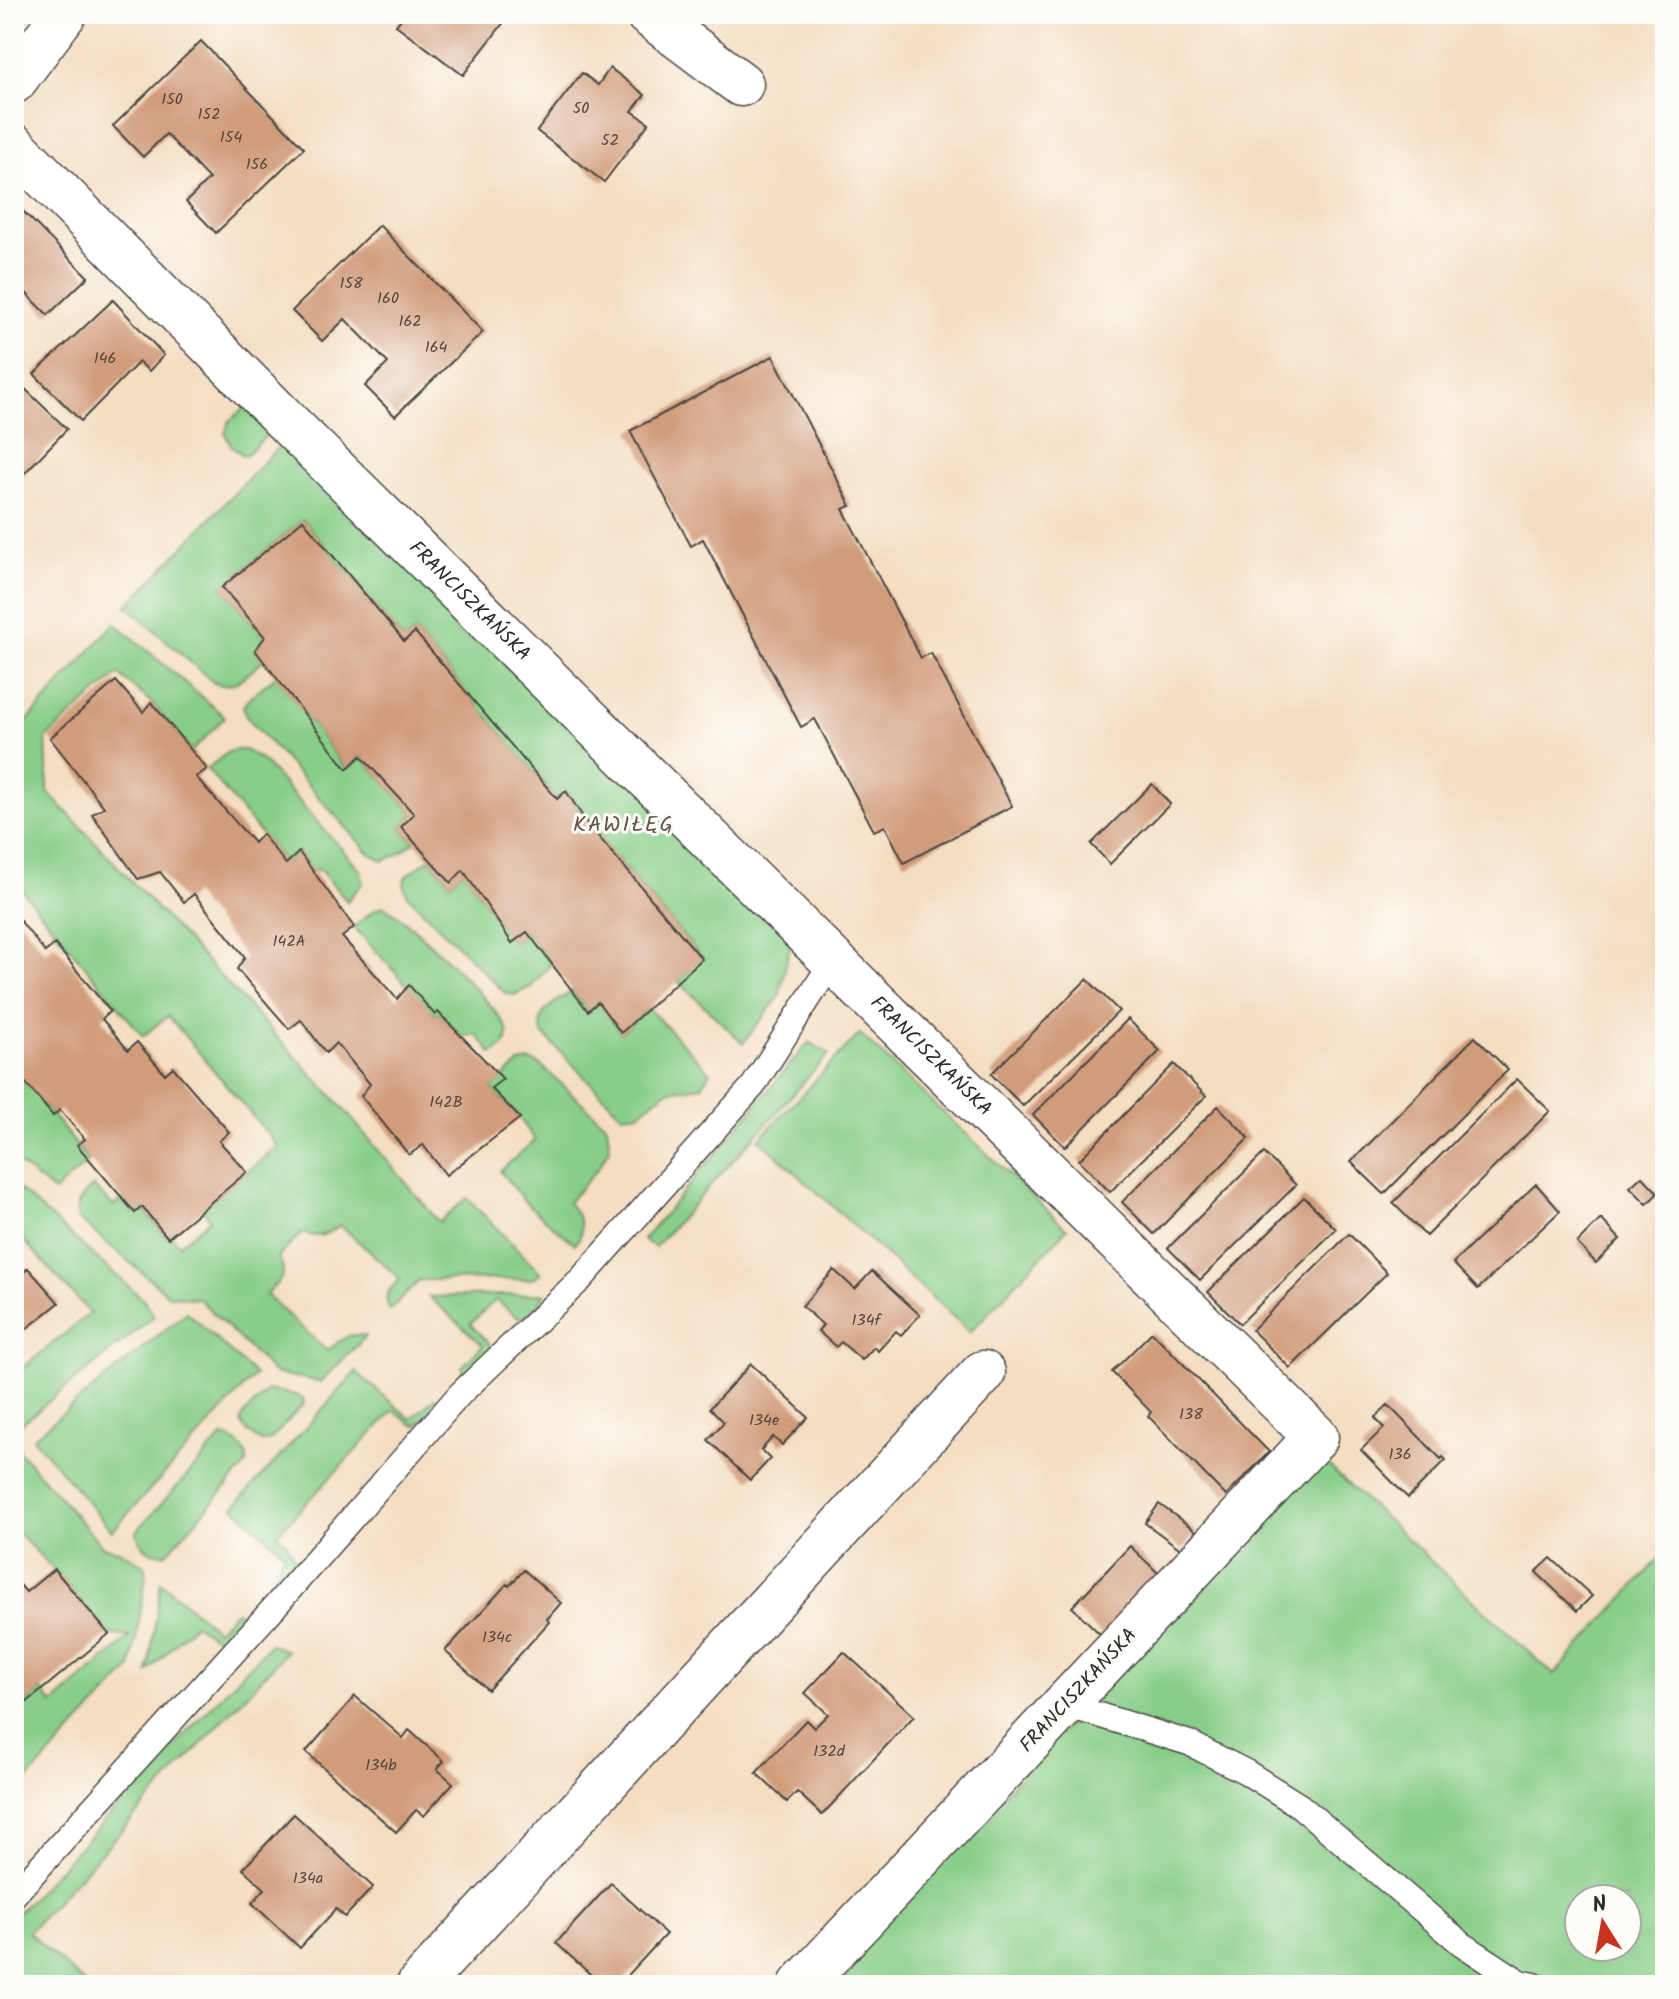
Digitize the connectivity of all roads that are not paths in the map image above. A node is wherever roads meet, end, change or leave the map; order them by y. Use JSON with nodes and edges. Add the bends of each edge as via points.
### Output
{"nodes":[{"id":1,"x":64,"y":14,"type":"edge"},
{"id":2,"x":648,"y":14,"type":"edge"},
{"id":3,"x":14,"y":81,"type":"edge"},
{"id":4,"x":741,"y":84,"type":"dead end"},
{"id":5,"x":14,"y":146,"type":"edge"},
{"id":6,"x":832,"y":962,"type":"junction"},
{"id":7,"x":983,"y":1373,"type":"dead end"},
{"id":8,"x":1066,"y":1705,"type":"junction"},
{"id":9,"x":14,"y":1895,"type":"edge"},
{"id":10,"x":419,"y":1985,"type":"edge"},
{"id":11,"x":801,"y":1985,"type":"edge"},
{"id":12,"x":1534,"y":1985,"type":"edge"}],
"edges":[{"from":1,"to":3,"type":"street"},
{"from":2,"to":4,"type":"street"},
{"from":5,"to":6,"type":"street","name":"FRANCISZKAŃSKA"},
{"from":6,"to":8,"type":"street","name":"FRANCISZKAŃSKA","via":[[1316,1437]]},
{"from":6,"to":9,"type":"lane","via":[[753,1086],[581,1279],[460,1394]]},
{"from":7,"to":10,"type":"street"},
{"from":8,"to":11,"type":"street","name":"FRANCISZKAŃSKA"},
{"from":8,"to":12,"type":"lane","via":[[1189,1743],[1246,1772],[1300,1806],[1462,1944],[1520,1982]]}]}
